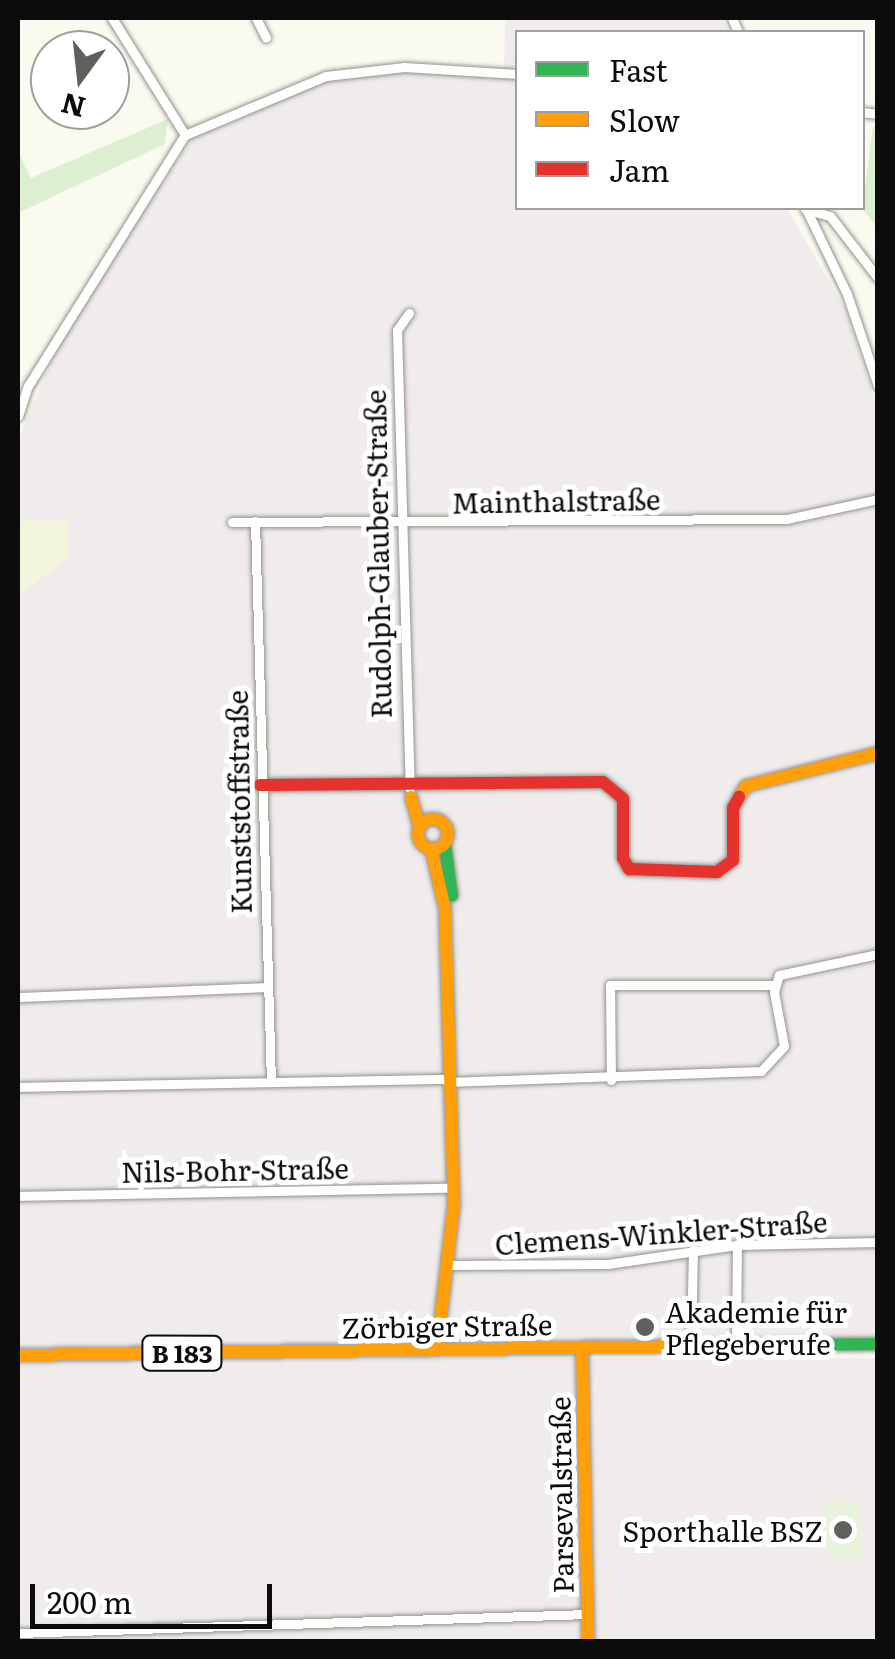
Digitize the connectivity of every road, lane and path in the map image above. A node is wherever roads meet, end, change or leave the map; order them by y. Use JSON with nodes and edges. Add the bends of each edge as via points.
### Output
{"nodes":[{"id":1,"x":112,"y":18,"type":"edge"},
{"id":2,"x":256,"y":18,"type":"edge"},
{"id":3,"x":266,"y":38,"type":"dead end"},
{"id":4,"x":515,"y":74,"type":"edge"},
{"id":5,"x":185,"y":135,"type":"junction"},
{"id":6,"x":805,"y":210,"type":"edge"},
{"id":7,"x":809,"y":210,"type":"edge"},
{"id":8,"x":878,"y":278,"type":"edge"},
{"id":9,"x":409,"y":313,"type":"dead end"},
{"id":10,"x":878,"y":386,"type":"edge"},
{"id":11,"x":18,"y":416,"type":"edge"},
{"id":12,"x":878,"y":499,"type":"edge"},
{"id":13,"x":232,"y":522,"type":"dead end"},
{"id":14,"x":255,"y":522,"type":"junction"},
{"id":15,"x":401,"y":524,"type":"junction"},
{"id":16,"x":878,"y":753,"type":"edge"},
{"id":17,"x":260,"y":785,"type":"junction"},
{"id":18,"x":410,"y":789,"type":"junction"},
{"id":19,"x":425,"y":823,"type":"junction"},
{"id":20,"x":438,"y":847,"type":"junction"},
{"id":21,"x":878,"y":954,"type":"edge"},
{"id":22,"x":774,"y":985,"type":"junction"},
{"id":23,"x":264,"y":987,"type":"junction"},
{"id":24,"x":18,"y":996,"type":"edge"},
{"id":25,"x":611,"y":1080,"type":"junction"},
{"id":26,"x":450,"y":1081,"type":"junction"},
{"id":27,"x":270,"y":1082,"type":"junction"},
{"id":28,"x":18,"y":1087,"type":"edge"},
{"id":29,"x":453,"y":1188,"type":"junction"},
{"id":30,"x":18,"y":1196,"type":"edge"},
{"id":31,"x":878,"y":1242,"type":"edge"},
{"id":32,"x":737,"y":1245,"type":"junction"},
{"id":33,"x":692,"y":1250,"type":"junction"},
{"id":34,"x":448,"y":1265,"type":"junction"},
{"id":35,"x":691,"y":1338,"type":"dead end"},
{"id":36,"x":736,"y":1338,"type":"dead end"},
{"id":37,"x":878,"y":1344,"type":"edge"},
{"id":38,"x":582,"y":1348,"type":"junction"},
{"id":39,"x":437,"y":1350,"type":"junction"},
{"id":40,"x":18,"y":1355,"type":"edge"},
{"id":41,"x":588,"y":1614,"type":"junction"},
{"id":42,"x":18,"y":1633,"type":"edge"},
{"id":43,"x":588,"y":1642,"type":"edge"}],
"edges":[{"from":1,"to":5,"type":"street"},
{"from":2,"to":3,"type":"street"},
{"from":4,"to":5,"type":"street","via":[[404,66],[326,76]]},
{"from":5,"to":11,"type":"street","via":[[28,386]]},
{"from":6,"to":10,"type":"street"},
{"from":7,"to":8,"type":"street","via":[[830,216]]},
{"from":9,"to":15,"type":"street","name":"Rudolph-Glauber-Straße","via":[[398,330]]},
{"from":12,"to":15,"type":"street","name":"Mainthalstraße","via":[[787,519]]},
{"from":13,"to":14,"type":"street","name":"Mainthalstraße"},
{"from":14,"to":15,"type":"street","name":"Mainthalstraße"},
{"from":14,"to":17,"type":"street","name":"Kunststoffstraße"},
{"from":15,"to":18,"type":"street","name":"Rudolph-Glauber-Straße"},
{"from":16,"to":18,"type":"street","via":[[750,783],[736,798],[734,856],[726,869],[638,874],[623,858],[623,799],[602,782]]},
{"from":17,"to":18,"type":"street"},
{"from":17,"to":23,"type":"street","name":"Kunststoffstraße"},
{"from":18,"to":19,"type":"street"},
{"from":19,"to":20,"type":"street","via":[[420,841]]},
{"from":19,"to":20,"type":"street","via":[[447,826]]},
{"from":20,"to":26,"type":"street"},
{"from":21,"to":22,"type":"street","via":[[787,969]]},
{"from":22,"to":25,"type":"street","via":[[785,1040],[767,1069]]},
{"from":22,"to":25,"type":"street","via":[[610,985]]},
{"from":23,"to":24,"type":"street"},
{"from":23,"to":27,"type":"street","name":"Kunststoffstraße"},
{"from":25,"to":26,"type":"street"},
{"from":26,"to":27,"type":"street"},
{"from":26,"to":29,"type":"street"},
{"from":27,"to":28,"type":"street"},
{"from":29,"to":30,"type":"street","name":"Nils-Bohr-Straße"},
{"from":29,"to":34,"type":"street"},
{"from":31,"to":32,"type":"street","name":"Clemens-Winkler-Straße"},
{"from":32,"to":33,"type":"street","name":"Clemens-Winkler-Straße"},
{"from":32,"to":36,"type":"street"},
{"from":33,"to":34,"type":"street","name":"Clemens-Winkler-Straße","via":[[608,1264]]},
{"from":33,"to":35,"type":"street"},
{"from":34,"to":39,"type":"street"},
{"from":37,"to":38,"type":"street","name":"Zörbiger Straße","number":"B 183"},
{"from":38,"to":39,"type":"street","name":"Zörbiger Straße","number":"B 183"},
{"from":38,"to":41,"type":"street","name":"Parsevalstraße"},
{"from":39,"to":40,"type":"street","name":"Zörbiger Straße","number":"B 183"},
{"from":41,"to":42,"type":"street"},
{"from":41,"to":43,"type":"street","name":"Parsevalstraße"}]}
